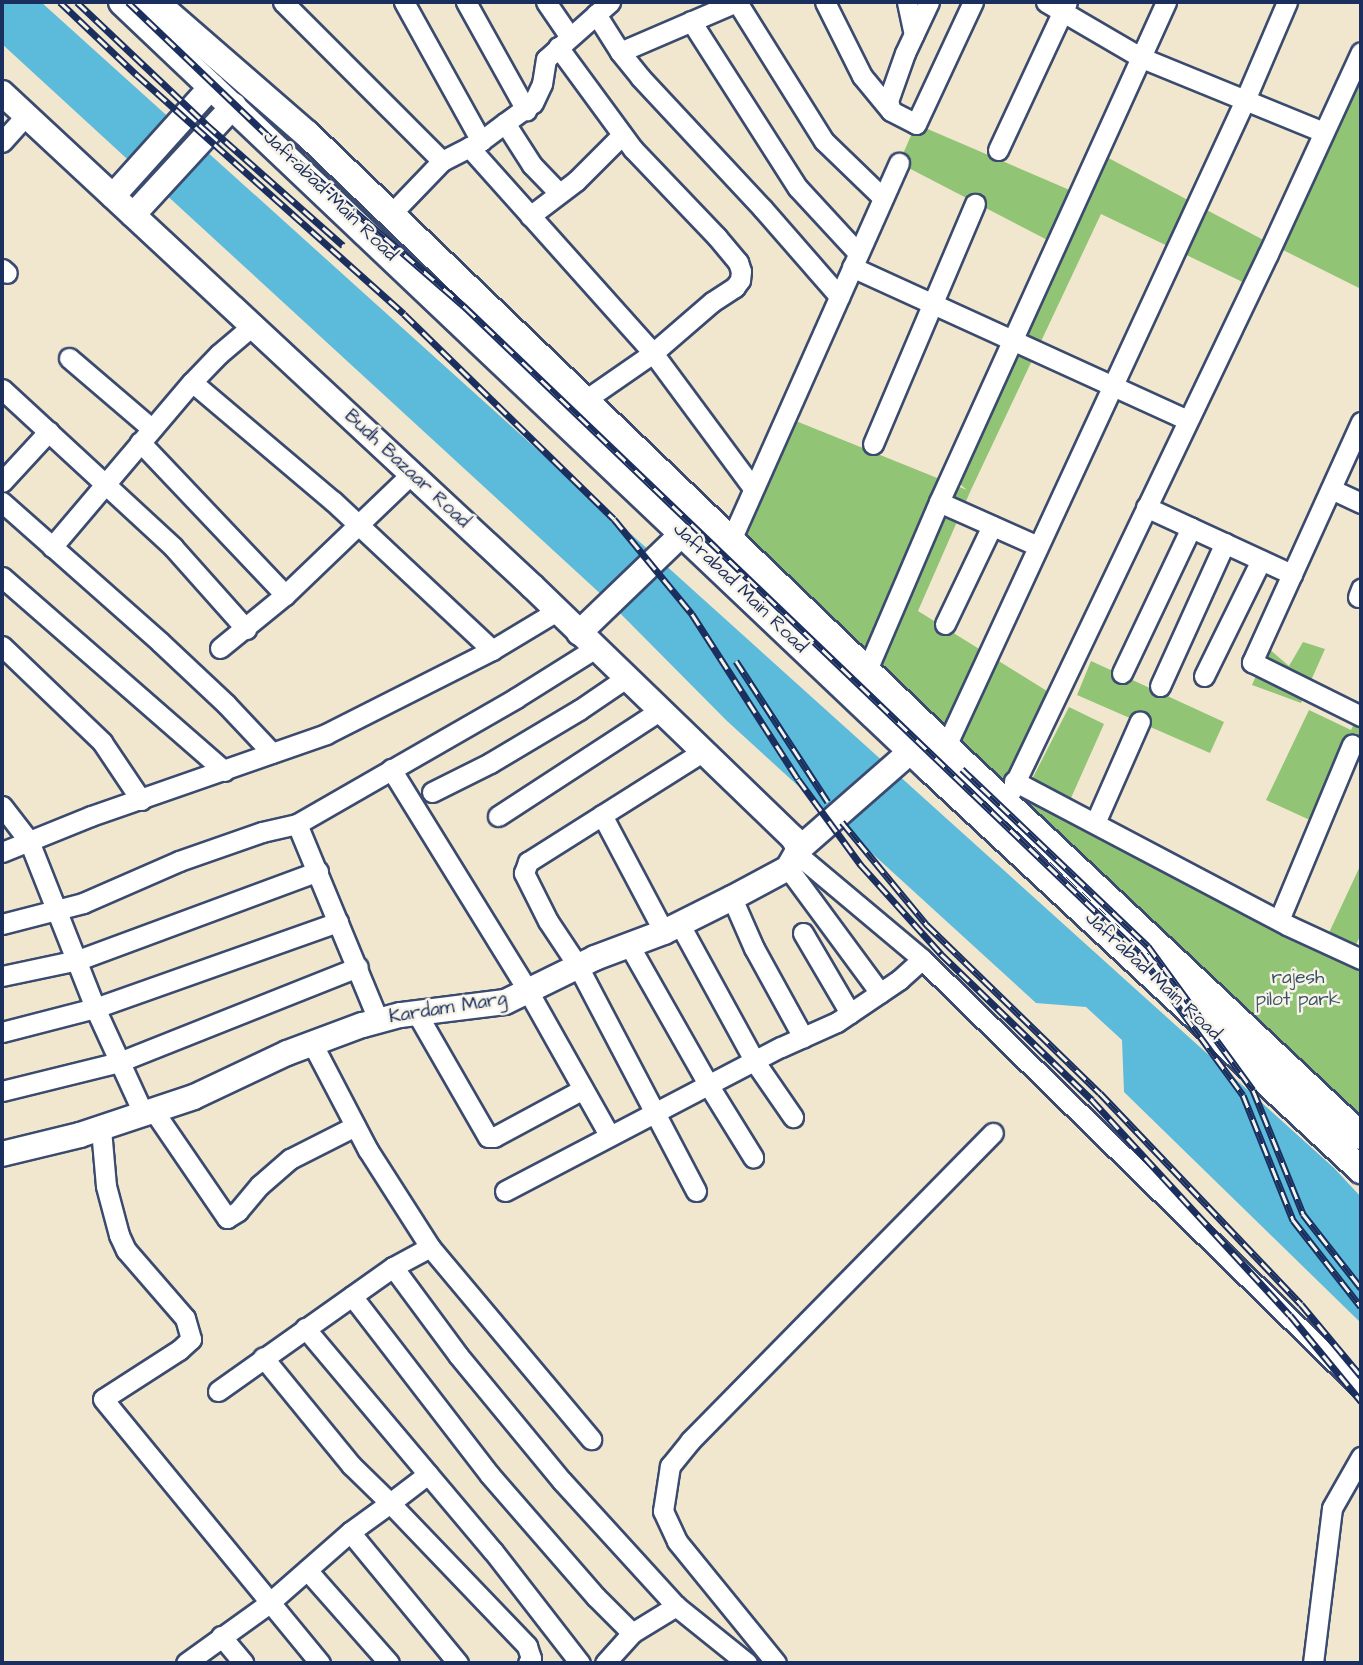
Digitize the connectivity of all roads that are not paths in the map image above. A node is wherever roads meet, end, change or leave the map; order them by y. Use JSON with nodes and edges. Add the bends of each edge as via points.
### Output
{"nodes":[{"id":1,"x":122,"y":2,"type":"edge"},
{"id":2,"x":155,"y":2,"type":"edge"},
{"id":3,"x":283,"y":2,"type":"edge"},
{"id":4,"x":404,"y":2,"type":"edge"},
{"id":5,"x":466,"y":2,"type":"edge"},
{"id":6,"x":546,"y":2,"type":"edge"},
{"id":7,"x":736,"y":2,"type":"edge"},
{"id":8,"x":825,"y":2,"type":"edge"},
{"id":9,"x":907,"y":2,"type":"edge"},
{"id":10,"x":929,"y":2,"type":"edge"},
{"id":11,"x":973,"y":2,"type":"edge"},
{"id":12,"x":1166,"y":2,"type":"edge"},
{"id":13,"x":1287,"y":2,"type":"edge"},
{"id":14,"x":1059,"y":4,"type":"edge"},
{"id":15,"x":603,"y":8,"type":"edge"},
{"id":16,"x":691,"y":21,"type":"junction"},
{"id":17,"x":914,"y":34,"type":"junction"},
{"id":18,"x":564,"y":42,"type":"junction"},
{"id":19,"x":620,"y":52,"type":"junction"},
{"id":20,"x":1361,"y":52,"type":"edge"},
{"id":21,"x":1142,"y":58,"type":"junction"},
{"id":22,"x":212,"y":86,"type":"junction"},
{"id":23,"x":2,"y":93,"type":"edge"},
{"id":24,"x":1245,"y":100,"type":"junction"},
{"id":25,"x":234,"y":106,"type":"junction"},
{"id":26,"x":526,"y":110,"type":"junction"},
{"id":27,"x":891,"y":111,"type":"junction"},
{"id":28,"x":26,"y":115,"type":"junction"},
{"id":29,"x":505,"y":123,"type":"junction"},
{"id":30,"x":1323,"y":132,"type":"junction"},
{"id":31,"x":622,"y":135,"type":"junction"},
{"id":32,"x":2,"y":142,"type":"edge"},
{"id":33,"x":475,"y":144,"type":"junction"},
{"id":34,"x":998,"y":150,"type":"dead end"},
{"id":35,"x":442,"y":161,"type":"junction"},
{"id":36,"x":899,"y":163,"type":"dead end"},
{"id":37,"x":559,"y":193,"type":"junction"},
{"id":38,"x":113,"y":197,"type":"junction"},
{"id":39,"x":883,"y":198,"type":"junction"},
{"id":40,"x":975,"y":204,"type":"dead end"},
{"id":41,"x":391,"y":214,"type":"junction"},
{"id":42,"x":132,"y":215,"type":"junction"},
{"id":43,"x":530,"y":216,"type":"junction"},
{"id":44,"x":855,"y":260,"type":"junction"},
{"id":45,"x":839,"y":296,"type":"junction"},
{"id":46,"x":933,"y":305,"type":"junction"},
{"id":47,"x":252,"y":326,"type":"junction"},
{"id":48,"x":1013,"y":341,"type":"junction"},
{"id":49,"x":653,"y":353,"type":"junction"},
{"id":50,"x":69,"y":358,"type":"dead end"},
{"id":51,"x":192,"y":382,"type":"junction"},
{"id":52,"x":1111,"y":385,"type":"junction"},
{"id":53,"x":2,"y":389,"type":"edge"},
{"id":54,"x":585,"y":400,"type":"junction"},
{"id":55,"x":1188,"y":420,"type":"junction"},
{"id":56,"x":1361,"y":422,"type":"edge"},
{"id":57,"x":49,"y":431,"type":"junction"},
{"id":58,"x":146,"y":436,"type":"junction"},
{"id":59,"x":873,"y":444,"type":"dead end"},
{"id":60,"x":412,"y":473,"type":"junction"},
{"id":61,"x":2,"y":482,"type":"edge"},
{"id":62,"x":105,"y":485,"type":"junction"},
{"id":63,"x":753,"y":488,"type":"junction"},
{"id":64,"x":1331,"y":489,"type":"junction"},
{"id":65,"x":2,"y":502,"type":"edge"},
{"id":66,"x":939,"y":502,"type":"junction"},
{"id":67,"x":1361,"y":503,"type":"edge"},
{"id":68,"x":1146,"y":508,"type":"junction"},
{"id":69,"x":358,"y":525,"type":"junction"},
{"id":70,"x":992,"y":526,"type":"junction"},
{"id":71,"x":1191,"y":528,"type":"junction"},
{"id":72,"x":683,"y":533,"type":"junction"},
{"id":73,"x":731,"y":540,"type":"junction"},
{"id":74,"x":1225,"y":543,"type":"junction"},
{"id":75,"x":1038,"y":546,"type":"junction"},
{"id":76,"x":52,"y":547,"type":"junction"},
{"id":77,"x":1261,"y":560,"type":"junction"},
{"id":78,"x":1292,"y":574,"type":"junction"},
{"id":79,"x":2,"y":577,"type":"edge"},
{"id":80,"x":285,"y":595,"type":"junction"},
{"id":81,"x":557,"y":611,"type":"junction"},
{"id":82,"x":945,"y":624,"type":"dead end"},
{"id":83,"x":246,"y":629,"type":"junction"},
{"id":84,"x":586,"y":641,"type":"junction"},
{"id":85,"x":2,"y":646,"type":"edge"},
{"id":86,"x":220,"y":648,"type":"dead end"},
{"id":87,"x":492,"y":650,"type":"junction"},
{"id":88,"x":867,"y":670,"type":"junction"},
{"id":89,"x":1122,"y":673,"type":"dead end"},
{"id":90,"x":1204,"y":676,"type":"dead end"},
{"id":91,"x":626,"y":678,"type":"junction"},
{"id":92,"x":1160,"y":685,"type":"dead end"},
{"id":93,"x":659,"y":711,"type":"junction"},
{"id":94,"x":1361,"y":716,"type":"edge"},
{"id":95,"x":1140,"y":721,"type":"dead end"},
{"id":96,"x":1352,"y":745,"type":"dead end"},
{"id":97,"x":946,"y":746,"type":"junction"},
{"id":98,"x":911,"y":751,"type":"junction"},
{"id":99,"x":702,"y":752,"type":"junction"},
{"id":100,"x":272,"y":753,"type":"junction"},
{"id":101,"x":391,"y":769,"type":"junction"},
{"id":102,"x":224,"y":771,"type":"junction"},
{"id":103,"x":432,"y":792,"type":"dead end"},
{"id":104,"x":1011,"y":792,"type":"junction"},
{"id":105,"x":141,"y":800,"type":"junction"},
{"id":106,"x":2,"y":806,"type":"edge"},
{"id":107,"x":602,"y":815,"type":"junction"},
{"id":108,"x":498,"y":816,"type":"dead end"},
{"id":109,"x":1095,"y":823,"type":"junction"},
{"id":110,"x":298,"y":824,"type":"junction"},
{"id":111,"x":991,"y":826,"type":"junction"},
{"id":112,"x":29,"y":841,"type":"junction"},
{"id":113,"x":2,"y":852,"type":"edge"},
{"id":114,"x":794,"y":857,"type":"junction"},
{"id":115,"x":318,"y":871,"type":"junction"},
{"id":116,"x":732,"y":898,"type":"junction"},
{"id":117,"x":56,"y":912,"type":"junction"},
{"id":118,"x":1279,"y":920,"type":"junction"},
{"id":119,"x":338,"y":922,"type":"junction"},
{"id":120,"x":2,"y":925,"type":"edge"},
{"id":121,"x":671,"y":928,"type":"junction"},
{"id":122,"x":803,"y":933,"type":"dead end"},
{"id":123,"x":629,"y":945,"type":"junction"},
{"id":124,"x":922,"y":959,"type":"junction"},
{"id":125,"x":1361,"y":959,"type":"edge"},
{"id":126,"x":78,"y":960,"type":"junction"},
{"id":127,"x":578,"y":966,"type":"junction"},
{"id":128,"x":358,"y":967,"type":"junction"},
{"id":129,"x":2,"y":976,"type":"edge"},
{"id":130,"x":528,"y":991,"type":"junction"},
{"id":131,"x":880,"y":993,"type":"junction"},
{"id":132,"x":95,"y":1008,"type":"junction"},
{"id":133,"x":416,"y":1012,"type":"junction"},
{"id":134,"x":850,"y":1013,"type":"junction"},
{"id":135,"x":378,"y":1020,"type":"junction"},
{"id":136,"x":2,"y":1032,"type":"edge"},
{"id":137,"x":803,"y":1037,"type":"junction"},
{"id":138,"x":313,"y":1045,"type":"junction"},
{"id":139,"x":119,"y":1062,"type":"junction"},
{"id":140,"x":755,"y":1062,"type":"junction"},
{"id":141,"x":709,"y":1086,"type":"junction"},
{"id":142,"x":583,"y":1089,"type":"junction"},
{"id":143,"x":2,"y":1091,"type":"edge"},
{"id":144,"x":148,"y":1111,"type":"junction"},
{"id":145,"x":657,"y":1112,"type":"junction"},
{"id":146,"x":793,"y":1117,"type":"dead end"},
{"id":147,"x":355,"y":1126,"type":"junction"},
{"id":148,"x":101,"y":1129,"type":"junction"},
{"id":149,"x":993,"y":1133,"type":"dead end"},
{"id":150,"x":609,"y":1135,"type":"junction"},
{"id":151,"x":1361,"y":1136,"type":"edge"},
{"id":152,"x":2,"y":1154,"type":"edge"},
{"id":153,"x":753,"y":1157,"type":"dead end"},
{"id":154,"x":1361,"y":1170,"type":"edge"},
{"id":155,"x":505,"y":1191,"type":"dead end"},
{"id":156,"x":696,"y":1191,"type":"dead end"},
{"id":157,"x":430,"y":1247,"type":"junction"},
{"id":158,"x":393,"y":1267,"type":"junction"},
{"id":159,"x":352,"y":1296,"type":"junction"},
{"id":160,"x":305,"y":1328,"type":"junction"},
{"id":161,"x":263,"y":1357,"type":"junction"},
{"id":162,"x":1361,"y":1388,"type":"edge"},
{"id":163,"x":218,"y":1391,"type":"dead end"},
{"id":164,"x":591,"y":1439,"type":"dead end"},
{"id":165,"x":1361,"y":1457,"type":"edge"},
{"id":166,"x":428,"y":1474,"type":"junction"},
{"id":167,"x":390,"y":1503,"type":"junction"},
{"id":168,"x":350,"y":1532,"type":"junction"},
{"id":169,"x":307,"y":1570,"type":"junction"},
{"id":170,"x":268,"y":1604,"type":"junction"},
{"id":171,"x":676,"y":1606,"type":"junction"},
{"id":172,"x":632,"y":1633,"type":"junction"},
{"id":173,"x":221,"y":1636,"type":"junction"},
{"id":174,"x":533,"y":1659,"type":"edge"},
{"id":175,"x":186,"y":1663,"type":"edge"},
{"id":176,"x":244,"y":1663,"type":"edge"},
{"id":177,"x":320,"y":1663,"type":"edge"},
{"id":178,"x":389,"y":1663,"type":"edge"},
{"id":179,"x":458,"y":1663,"type":"edge"},
{"id":180,"x":580,"y":1663,"type":"edge"},
{"id":181,"x":605,"y":1663,"type":"edge"},
{"id":182,"x":747,"y":1663,"type":"edge"},
{"id":183,"x":774,"y":1663,"type":"edge"},
{"id":184,"x":1313,"y":1663,"type":"edge"}],
"edges":[{"from":1,"to":22,"type":"main road","name":"Jafrabad Main Road"},
{"from":2,"to":41,"type":"main road","name":"Jafrabad Main Road"},
{"from":3,"to":35,"type":"street"},
{"from":4,"to":33,"type":"street"},
{"from":5,"to":26,"type":"street"},
{"from":6,"to":18,"type":"street"},
{"from":7,"to":16,"type":"street"},
{"from":7,"to":39,"type":"street","via":[[824,141]]},
{"from":8,"to":27,"type":"street","via":[[862,76]]},
{"from":9,"to":17,"type":"street"},
{"from":10,"to":17,"type":"street"},
{"from":11,"to":27,"type":"street","via":[[916,124]]},
{"from":12,"to":21,"type":"street"},
{"from":13,"to":24,"type":"street"},
{"from":14,"to":21,"type":"street"},
{"from":14,"to":34,"type":"street"},
{"from":15,"to":18,"type":"street"},
{"from":15,"to":19,"type":"street"},
{"from":16,"to":19,"type":"street"},
{"from":16,"to":44,"type":"street","via":[[798,188]]},
{"from":17,"to":27,"type":"street","via":[[891,88]]},
{"from":18,"to":26,"type":"street","via":[[546,59],[537,95]]},
{"from":18,"to":31,"type":"street"},
{"from":19,"to":45,"type":"street"},
{"from":20,"to":30,"type":"street"},
{"from":21,"to":24,"type":"street"},
{"from":21,"to":48,"type":"street"},
{"from":22,"to":25,"type":"main road","name":"Jafrabad Main Road"},
{"from":22,"to":38,"type":"street"},
{"from":23,"to":28,"type":"street","name":"Budh Bazaar Road"},
{"from":24,"to":30,"type":"street"},
{"from":24,"to":52,"type":"street"},
{"from":25,"to":42,"type":"street"},
{"from":25,"to":72,"type":"main road","name":"Jafrabad Main Road"},
{"from":26,"to":29,"type":"street"},
{"from":28,"to":32,"type":"street"},
{"from":28,"to":38,"type":"street","name":"Budh Bazaar Road"},
{"from":29,"to":33,"type":"street"},
{"from":29,"to":37,"type":"street"},
{"from":30,"to":55,"type":"street"},
{"from":31,"to":37,"type":"street"},
{"from":31,"to":49,"type":"street","via":[[717,237],[741,271],[735,287]]},
{"from":33,"to":35,"type":"street"},
{"from":33,"to":43,"type":"street"},
{"from":35,"to":41,"type":"street"},
{"from":36,"to":39,"type":"street"},
{"from":37,"to":43,"type":"street"},
{"from":38,"to":42,"type":"street","name":"Budh Bazaar Road"},
{"from":39,"to":44,"type":"street"},
{"from":40,"to":46,"type":"street"},
{"from":41,"to":54,"type":"main road","name":"Jafrabad Main Road"},
{"from":42,"to":47,"type":"street","name":"Budh Bazaar Road"},
{"from":43,"to":49,"type":"street"},
{"from":44,"to":45,"type":"street"},
{"from":44,"to":46,"type":"street"},
{"from":45,"to":63,"type":"street"},
{"from":46,"to":48,"type":"street"},
{"from":46,"to":59,"type":"street"},
{"from":47,"to":51,"type":"street"},
{"from":47,"to":60,"type":"street","name":"Budh Bazaar Road"},
{"from":48,"to":52,"type":"street"},
{"from":48,"to":66,"type":"street"},
{"from":49,"to":54,"type":"street"},
{"from":49,"to":63,"type":"street"},
{"from":50,"to":58,"type":"street"},
{"from":51,"to":58,"type":"street"},
{"from":51,"to":69,"type":"street"},
{"from":52,"to":55,"type":"street"},
{"from":52,"to":75,"type":"street"},
{"from":53,"to":57,"type":"street"},
{"from":54,"to":73,"type":"main road","name":"Jafrabad Main Road"},
{"from":55,"to":68,"type":"street"},
{"from":56,"to":64,"type":"street"},
{"from":57,"to":61,"type":"street"},
{"from":57,"to":62,"type":"street"},
{"from":58,"to":62,"type":"street"},
{"from":58,"to":80,"type":"street"},
{"from":60,"to":69,"type":"street"},
{"from":60,"to":81,"type":"street","name":"Budh Bazaar Road"},
{"from":62,"to":76,"type":"street"},
{"from":62,"to":83,"type":"street","via":[[173,547]]},
{"from":63,"to":73,"type":"street"},
{"from":64,"to":67,"type":"street"},
{"from":64,"to":78,"type":"street"},
{"from":65,"to":76,"type":"street"},
{"from":66,"to":70,"type":"street"},
{"from":66,"to":88,"type":"street"},
{"from":68,"to":71,"type":"street"},
{"from":68,"to":104,"type":"street"},
{"from":69,"to":80,"type":"street"},
{"from":69,"to":87,"type":"street"},
{"from":70,"to":75,"type":"street"},
{"from":70,"to":82,"type":"street"},
{"from":71,"to":74,"type":"street"},
{"from":71,"to":89,"type":"street"},
{"from":72,"to":84,"type":"street","via":[[603,610]]},
{"from":72,"to":98,"type":"main road","name":"Jafrabad Main Road"},
{"from":73,"to":88,"type":"main road","name":"Jafrabad Main Road"},
{"from":74,"to":77,"type":"street"},
{"from":74,"to":92,"type":"street"},
{"from":75,"to":97,"type":"street"},
{"from":76,"to":100,"type":"street","via":[[160,642]]},
{"from":77,"to":78,"type":"street"},
{"from":77,"to":90,"type":"street"},
{"from":78,"to":94,"type":"street","via":[[1252,662]]},
{"from":79,"to":102,"type":"street"},
{"from":80,"to":83,"type":"street"},
{"from":81,"to":84,"type":"street","name":"Budh Bazaar Road"},
{"from":81,"to":87,"type":"street"},
{"from":83,"to":86,"type":"street"},
{"from":84,"to":91,"type":"street","name":"Budh Bazaar Road"},
{"from":84,"to":101,"type":"street","via":[[516,698]]},
{"from":85,"to":105,"type":"street","via":[[102,742]]},
{"from":87,"to":100,"type":"street","via":[[326,734]]},
{"from":88,"to":97,"type":"main road","name":"Jafrabad Main Road"},
{"from":91,"to":93,"type":"street","name":"Budh Bazaar Road"},
{"from":91,"to":103,"type":"street","via":[[579,710]]},
{"from":93,"to":99,"type":"street","name":"Budh Bazaar Road"},
{"from":93,"to":108,"type":"street"},
{"from":95,"to":109,"type":"street"},
{"from":96,"to":118,"type":"street"},
{"from":97,"to":104,"type":"main road","name":"Jafrabad Main Road"},
{"from":98,"to":111,"type":"main road","name":"Jafrabad Main Road"},
{"from":98,"to":114,"type":"street","name":"Kardam Marg"},
{"from":99,"to":107,"type":"street"},
{"from":99,"to":114,"type":"street","name":"Budh Bazaar Road","via":[[793,838]]},
{"from":100,"to":102,"type":"street"},
{"from":101,"to":110,"type":"street"},
{"from":101,"to":130,"type":"street"},
{"from":102,"to":105,"type":"street"},
{"from":104,"to":109,"type":"street"},
{"from":104,"to":111,"type":"street"},
{"from":104,"to":151,"type":"main road","name":"Jafrabad Main Road"},
{"from":105,"to":112,"type":"street"},
{"from":106,"to":112,"type":"street"},
{"from":107,"to":121,"type":"street"},
{"from":107,"to":127,"type":"street","via":[[527,862],[524,873]]},
{"from":109,"to":118,"type":"street"},
{"from":110,"to":115,"type":"street"},
{"from":110,"to":117,"type":"street","via":[[179,861]]},
{"from":111,"to":154,"type":"main road","name":"Jafrabad Main Road"},
{"from":112,"to":113,"type":"street"},
{"from":112,"to":117,"type":"street"},
{"from":114,"to":116,"type":"street","name":"Kardam Marg"},
{"from":114,"to":124,"type":"street"},
{"from":114,"to":131,"type":"street"},
{"from":115,"to":119,"type":"street"},
{"from":115,"to":126,"type":"street"},
{"from":116,"to":121,"type":"street","name":"Kardam Marg"},
{"from":116,"to":137,"type":"street"},
{"from":117,"to":120,"type":"street"},
{"from":117,"to":126,"type":"street"},
{"from":118,"to":125,"type":"street"},
{"from":119,"to":128,"type":"street"},
{"from":119,"to":132,"type":"street"},
{"from":121,"to":123,"type":"street","name":"Kardam Marg"},
{"from":121,"to":140,"type":"street"},
{"from":122,"to":134,"type":"street"},
{"from":123,"to":127,"type":"street","name":"Kardam Marg"},
{"from":123,"to":141,"type":"street"},
{"from":124,"to":131,"type":"street"},
{"from":124,"to":162,"type":"street"},
{"from":126,"to":129,"type":"street"},
{"from":126,"to":132,"type":"street"},
{"from":127,"to":130,"type":"street","name":"Kardam Marg"},
{"from":127,"to":145,"type":"street"},
{"from":128,"to":135,"type":"street"},
{"from":128,"to":139,"type":"street"},
{"from":130,"to":133,"type":"street","name":"Kardam Marg","via":[[483,1006]]},
{"from":130,"to":142,"type":"street"},
{"from":131,"to":134,"type":"street"},
{"from":132,"to":136,"type":"street"},
{"from":132,"to":139,"type":"street"},
{"from":133,"to":135,"type":"street","name":"Kardam Marg"},
{"from":133,"to":142,"type":"street","via":[[488,1137]]},
{"from":134,"to":137,"type":"street"},
{"from":135,"to":138,"type":"street","name":"Kardam Marg"},
{"from":137,"to":140,"type":"street"},
{"from":138,"to":144,"type":"street","name":"Kardam Marg","via":[[194,1097]]},
{"from":138,"to":147,"type":"street"},
{"from":139,"to":143,"type":"street"},
{"from":139,"to":144,"type":"street"},
{"from":140,"to":141,"type":"street"},
{"from":140,"to":146,"type":"street"},
{"from":141,"to":145,"type":"street"},
{"from":141,"to":153,"type":"street"},
{"from":142,"to":150,"type":"street"},
{"from":144,"to":147,"type":"street","via":[[227,1218],[290,1159]]},
{"from":144,"to":148,"type":"street","name":"Kardam Marg"},
{"from":145,"to":150,"type":"street"},
{"from":145,"to":156,"type":"street"},
{"from":147,"to":157,"type":"street"},
{"from":148,"to":152,"type":"street","name":"Kardam Marg"},
{"from":148,"to":170,"type":"street","via":[[106,1186],[119,1236],[185,1318],[191,1339],[103,1399]]},
{"from":149,"to":183,"type":"street","via":[[670,1466],[663,1511],[677,1541]]},
{"from":150,"to":155,"type":"street"},
{"from":157,"to":158,"type":"street"},
{"from":157,"to":164,"type":"street"},
{"from":158,"to":159,"type":"street"},
{"from":158,"to":171,"type":"street","via":[[562,1480]]},
{"from":159,"to":160,"type":"street"},
{"from":159,"to":172,"type":"street","via":[[489,1474]]},
{"from":160,"to":161,"type":"street"},
{"from":160,"to":166,"type":"street"},
{"from":161,"to":163,"type":"street"},
{"from":161,"to":167,"type":"street","via":[[351,1465]]},
{"from":165,"to":184,"type":"street","via":[[1332,1508]]},
{"from":166,"to":167,"type":"street"},
{"from":166,"to":180,"type":"street"},
{"from":167,"to":168,"type":"street"},
{"from":167,"to":174,"type":"street"},
{"from":168,"to":169,"type":"street"},
{"from":168,"to":179,"type":"street"},
{"from":169,"to":170,"type":"street"},
{"from":169,"to":178,"type":"street"},
{"from":170,"to":173,"type":"street"},
{"from":170,"to":177,"type":"street"},
{"from":171,"to":172,"type":"street"},
{"from":171,"to":182,"type":"street"},
{"from":172,"to":181,"type":"street"},
{"from":173,"to":175,"type":"street"},
{"from":173,"to":176,"type":"street"}]}
